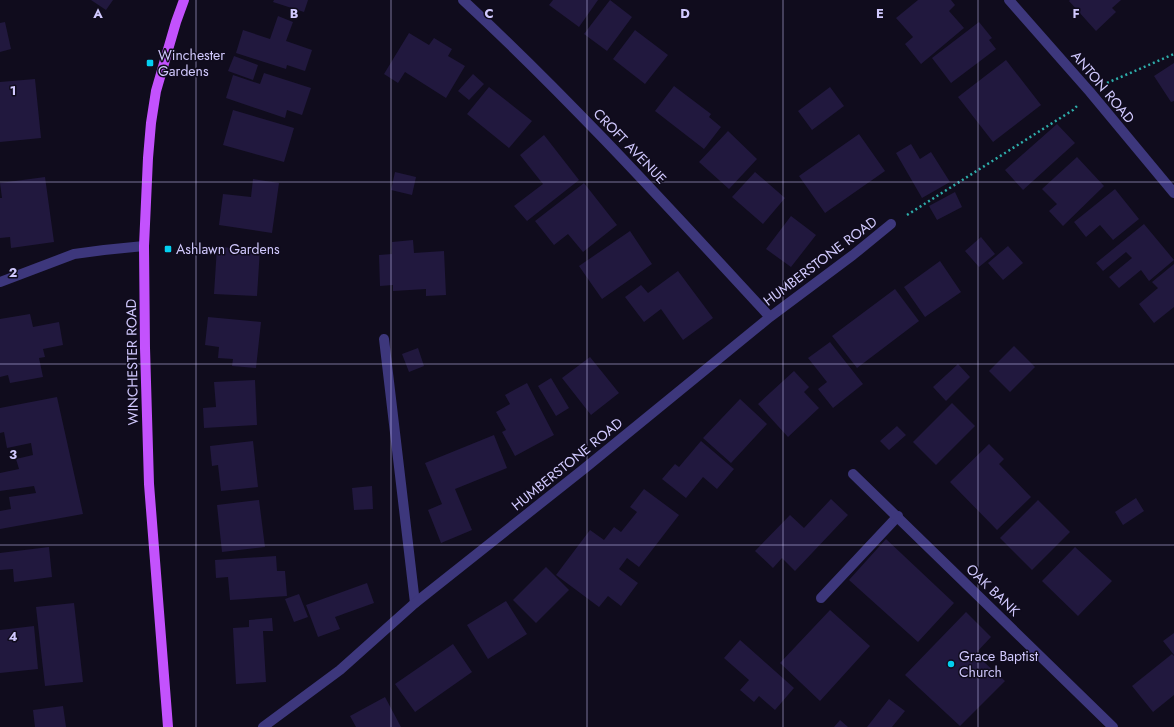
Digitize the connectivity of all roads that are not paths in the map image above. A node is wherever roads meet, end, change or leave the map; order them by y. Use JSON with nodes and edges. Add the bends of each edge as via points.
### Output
{"nodes":[{"id":1,"x":184,"y":0,"type":"edge"},
{"id":2,"x":463,"y":0,"type":"edge"},
{"id":3,"x":1009,"y":0,"type":"edge"},
{"id":4,"x":1174,"y":193,"type":"edge"},
{"id":5,"x":891,"y":224,"type":"road end"},
{"id":6,"x":144,"y":246,"type":"junction"},
{"id":7,"x":0,"y":282,"type":"edge"},
{"id":8,"x":770,"y":317,"type":"junction"},
{"id":9,"x":384,"y":339,"type":"dead end"},
{"id":10,"x":853,"y":474,"type":"dead end"},
{"id":11,"x":898,"y":516,"type":"junction"},
{"id":12,"x":821,"y":598,"type":"dead end"},
{"id":13,"x":415,"y":603,"type":"junction"},
{"id":14,"x":168,"y":727,"type":"edge"},
{"id":15,"x":263,"y":727,"type":"edge"},
{"id":16,"x":1113,"y":727,"type":"edge"}],
"edges":[{"from":1,"to":6,"type":"main road","name":"WINCHESTER ROAD","via":[[156,91],[148,158]]},
{"from":2,"to":8,"type":"street","name":"CROFT AVENUE","via":[[628,162]]},
{"from":3,"to":4,"type":"street","name":"ANTON ROAD"},
{"from":5,"to":8,"type":"street","name":"HUMBERSTONE ROAD"},
{"from":6,"to":7,"type":"street","via":[[74,254]]},
{"from":6,"to":14,"type":"main road","name":"WINCHESTER ROAD","via":[[149,484]]},
{"from":8,"to":13,"type":"street","name":"HUMBERSTONE ROAD"},
{"from":9,"to":13,"type":"street"},
{"from":10,"to":11,"type":"street","name":"OAK BANK"},
{"from":11,"to":12,"type":"street"},
{"from":11,"to":16,"type":"street","name":"OAK BANK"},
{"from":13,"to":15,"type":"street","name":"HUMBERSTONE ROAD","via":[[340,670]]}]}
